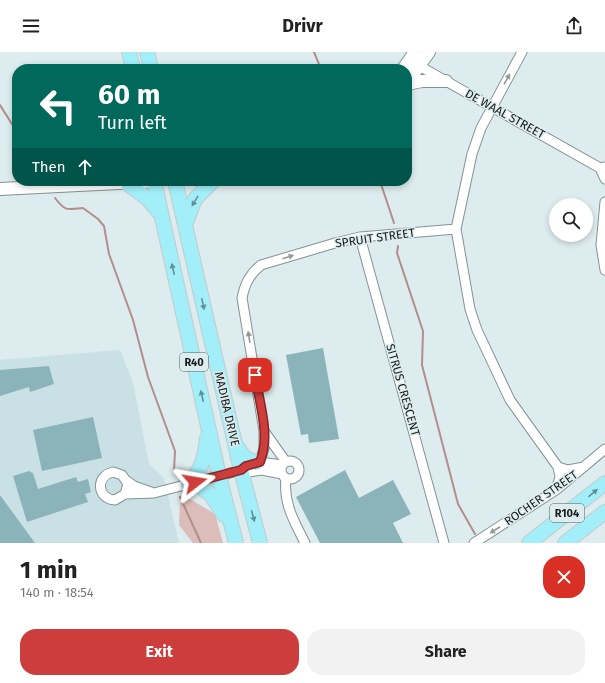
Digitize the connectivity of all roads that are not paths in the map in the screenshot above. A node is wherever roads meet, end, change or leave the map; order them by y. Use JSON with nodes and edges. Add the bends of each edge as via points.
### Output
{"nodes":[{"id":1,"x":129,"y":52,"type":"edge"},
{"id":2,"x":147,"y":52,"type":"edge"},
{"id":3,"x":429,"y":52,"type":"edge"},
{"id":4,"x":522,"y":52,"type":"edge"},
{"id":5,"x":412,"y":62,"type":"edge"},
{"id":6,"x":132,"y":64,"type":"edge"},
{"id":7,"x":150,"y":64,"type":"edge"},
{"id":8,"x":446,"y":82,"type":"junction"},
{"id":9,"x":412,"y":83,"type":"edge"},
{"id":10,"x":492,"y":106,"type":"junction"},
{"id":11,"x":602,"y":168,"type":"edge"},
{"id":12,"x":605,"y":178,"type":"edge"},
{"id":13,"x":49,"y":186,"type":"edge"},
{"id":14,"x":127,"y":186,"type":"edge"},
{"id":15,"x":155,"y":186,"type":"edge"},
{"id":16,"x":176,"y":186,"type":"edge"},
{"id":17,"x":208,"y":186,"type":"edge"},
{"id":18,"x":0,"y":188,"type":"edge"},
{"id":19,"x":605,"y":202,"type":"edge"},
{"id":20,"x":161,"y":215,"type":"junction"},
{"id":21,"x":184,"y":225,"type":"junction"},
{"id":22,"x":456,"y":229,"type":"junction"},
{"id":23,"x":360,"y":237,"type":"junction"},
{"id":24,"x":605,"y":270,"type":"edge"},
{"id":25,"x":209,"y":426,"type":"junction"},
{"id":26,"x":264,"y":431,"type":"junction"},
{"id":27,"x":236,"y":445,"type":"junction"},
{"id":28,"x":605,"y":450,"type":"edge"},
{"id":29,"x":258,"y":465,"type":"junction"},
{"id":30,"x":587,"y":466,"type":"junction"},
{"id":31,"x":284,"y":467,"type":"junction"},
{"id":32,"x":558,"y":467,"type":"junction"},
{"id":33,"x":241,"y":470,"type":"junction"},
{"id":34,"x":219,"y":476,"type":"junction"},
{"id":35,"x":127,"y":481,"type":"junction"},
{"id":36,"x":605,"y":482,"type":"edge"},
{"id":37,"x":192,"y":483,"type":"junction"},
{"id":38,"x":246,"y":488,"type":"junction"},
{"id":39,"x":556,"y":490,"type":"junction"},
{"id":40,"x":152,"y":493,"type":"junction"},
{"id":41,"x":125,"y":494,"type":"junction"},
{"id":42,"x":605,"y":512,"type":"edge"},
{"id":43,"x":235,"y":537,"type":"edge"},
{"id":44,"x":260,"y":543,"type":"edge"},
{"id":45,"x":306,"y":543,"type":"edge"},
{"id":46,"x":444,"y":543,"type":"edge"},
{"id":47,"x":474,"y":543,"type":"edge"},
{"id":48,"x":529,"y":543,"type":"edge"},
{"id":49,"x":565,"y":543,"type":"edge"}],
"edges":[{"from":1,"to":6,"type":"main road"},
{"from":2,"to":7,"type":"main road"},
{"from":3,"to":5,"type":"main road"},
{"from":10,"to":4,"type":"street","one_way":true},
{"from":5,"to":8,"type":"street","name":"DE WAAL STREET"},
{"from":8,"to":9,"type":"main road"},
{"from":8,"to":10,"type":"street","name":"DE WAAL STREET"},
{"from":10,"to":11,"type":"street","name":"DE WAAL STREET"},
{"from":10,"to":22,"type":"street","via":[[472,154]]},
{"from":11,"to":12,"type":"street","name":"DE WAAL STREET"},
{"from":13,"to":18,"type":"main road"},
{"from":14,"to":20,"type":"main road","via":[[149,200]]},
{"from":15,"to":20,"type":"main road","name":"MADIBA DRIVE","number":"R40"},
{"from":16,"to":21,"type":"main road","name":"MADIBA DRIVE","number":"R40"},
{"from":17,"to":21,"type":"main road","one_way":true,"via":[[195,199]]},
{"from":19,"to":24,"type":"street","via":[[601,245]]},
{"from":25,"to":20,"type":"main road","name":"MADIBA DRIVE","number":"R40","one_way":true},
{"from":21,"to":27,"type":"main road","name":"MADIBA DRIVE","number":"R40","one_way":true},
{"from":22,"to":23,"type":"street","name":"SPRUIT STREET"},
{"from":22,"to":32,"type":"street","via":[[470,309],[477,330],[510,400]]},
{"from":26,"to":23,"type":"street","name":"SPRUIT STREET","one_way":true,"via":[[242,298],[244,286],[252,272],[261,264]]},
{"from":23,"to":46,"type":"street","name":"SITRUS CRESCENT"},
{"from":25,"to":34,"type":"main road","name":"MADIBA DRIVE","number":"R40"},
{"from":25,"to":37,"type":"main road","via":[[203,463]]},
{"from":26,"to":29,"type":"street","via":[[264,448]]},
{"from":26,"to":31,"type":"street"},
{"from":27,"to":29,"type":"main road","via":[[244,457]]},
{"from":27,"to":33,"type":"main road","name":"MADIBA DRIVE","number":"R40"},
{"from":28,"to":30,"type":"street","name":"ROCHER STREET"},
{"from":29,"to":31,"type":"street"},
{"from":29,"to":33,"type":"street","via":[[248,472]]},
{"from":29,"to":38,"type":"main road"},
{"from":30,"to":32,"type":"street","via":[[568,470]]},
{"from":30,"to":39,"type":"street","name":"ROCHER STREET"},
{"from":31,"to":45,"type":"street","via":[[288,509]]},
{"from":32,"to":39,"type":"street","via":[[560,477]]},
{"from":33,"to":34,"type":"street"},
{"from":33,"to":38,"type":"main road","name":"MADIBA DRIVE","number":"R40"},
{"from":34,"to":37,"type":"street"},
{"from":34,"to":43,"type":"main road","name":"MADIBA DRIVE","number":"R40"},
{"from":35,"to":40,"type":"street"},
{"from":35,"to":41,"type":"street","via":[[128,488]]},
{"from":35,"to":41,"type":"street","via":[[122,475],[113,472],[103,477],[100,484],[101,492],[109,499],[119,499]]},
{"from":48,"to":36,"type":"main road","number":"R104","one_way":true},
{"from":37,"to":40,"type":"street"},
{"from":37,"to":43,"type":"main road","via":[[212,495]]},
{"from":38,"to":44,"type":"main road","name":"MADIBA DRIVE","number":"R40","one_way":true},
{"from":39,"to":47,"type":"street","name":"ROCHER STREET","one_way":true},
{"from":40,"to":41,"type":"street"},
{"from":42,"to":49,"type":"main road","number":"R104"}]}
